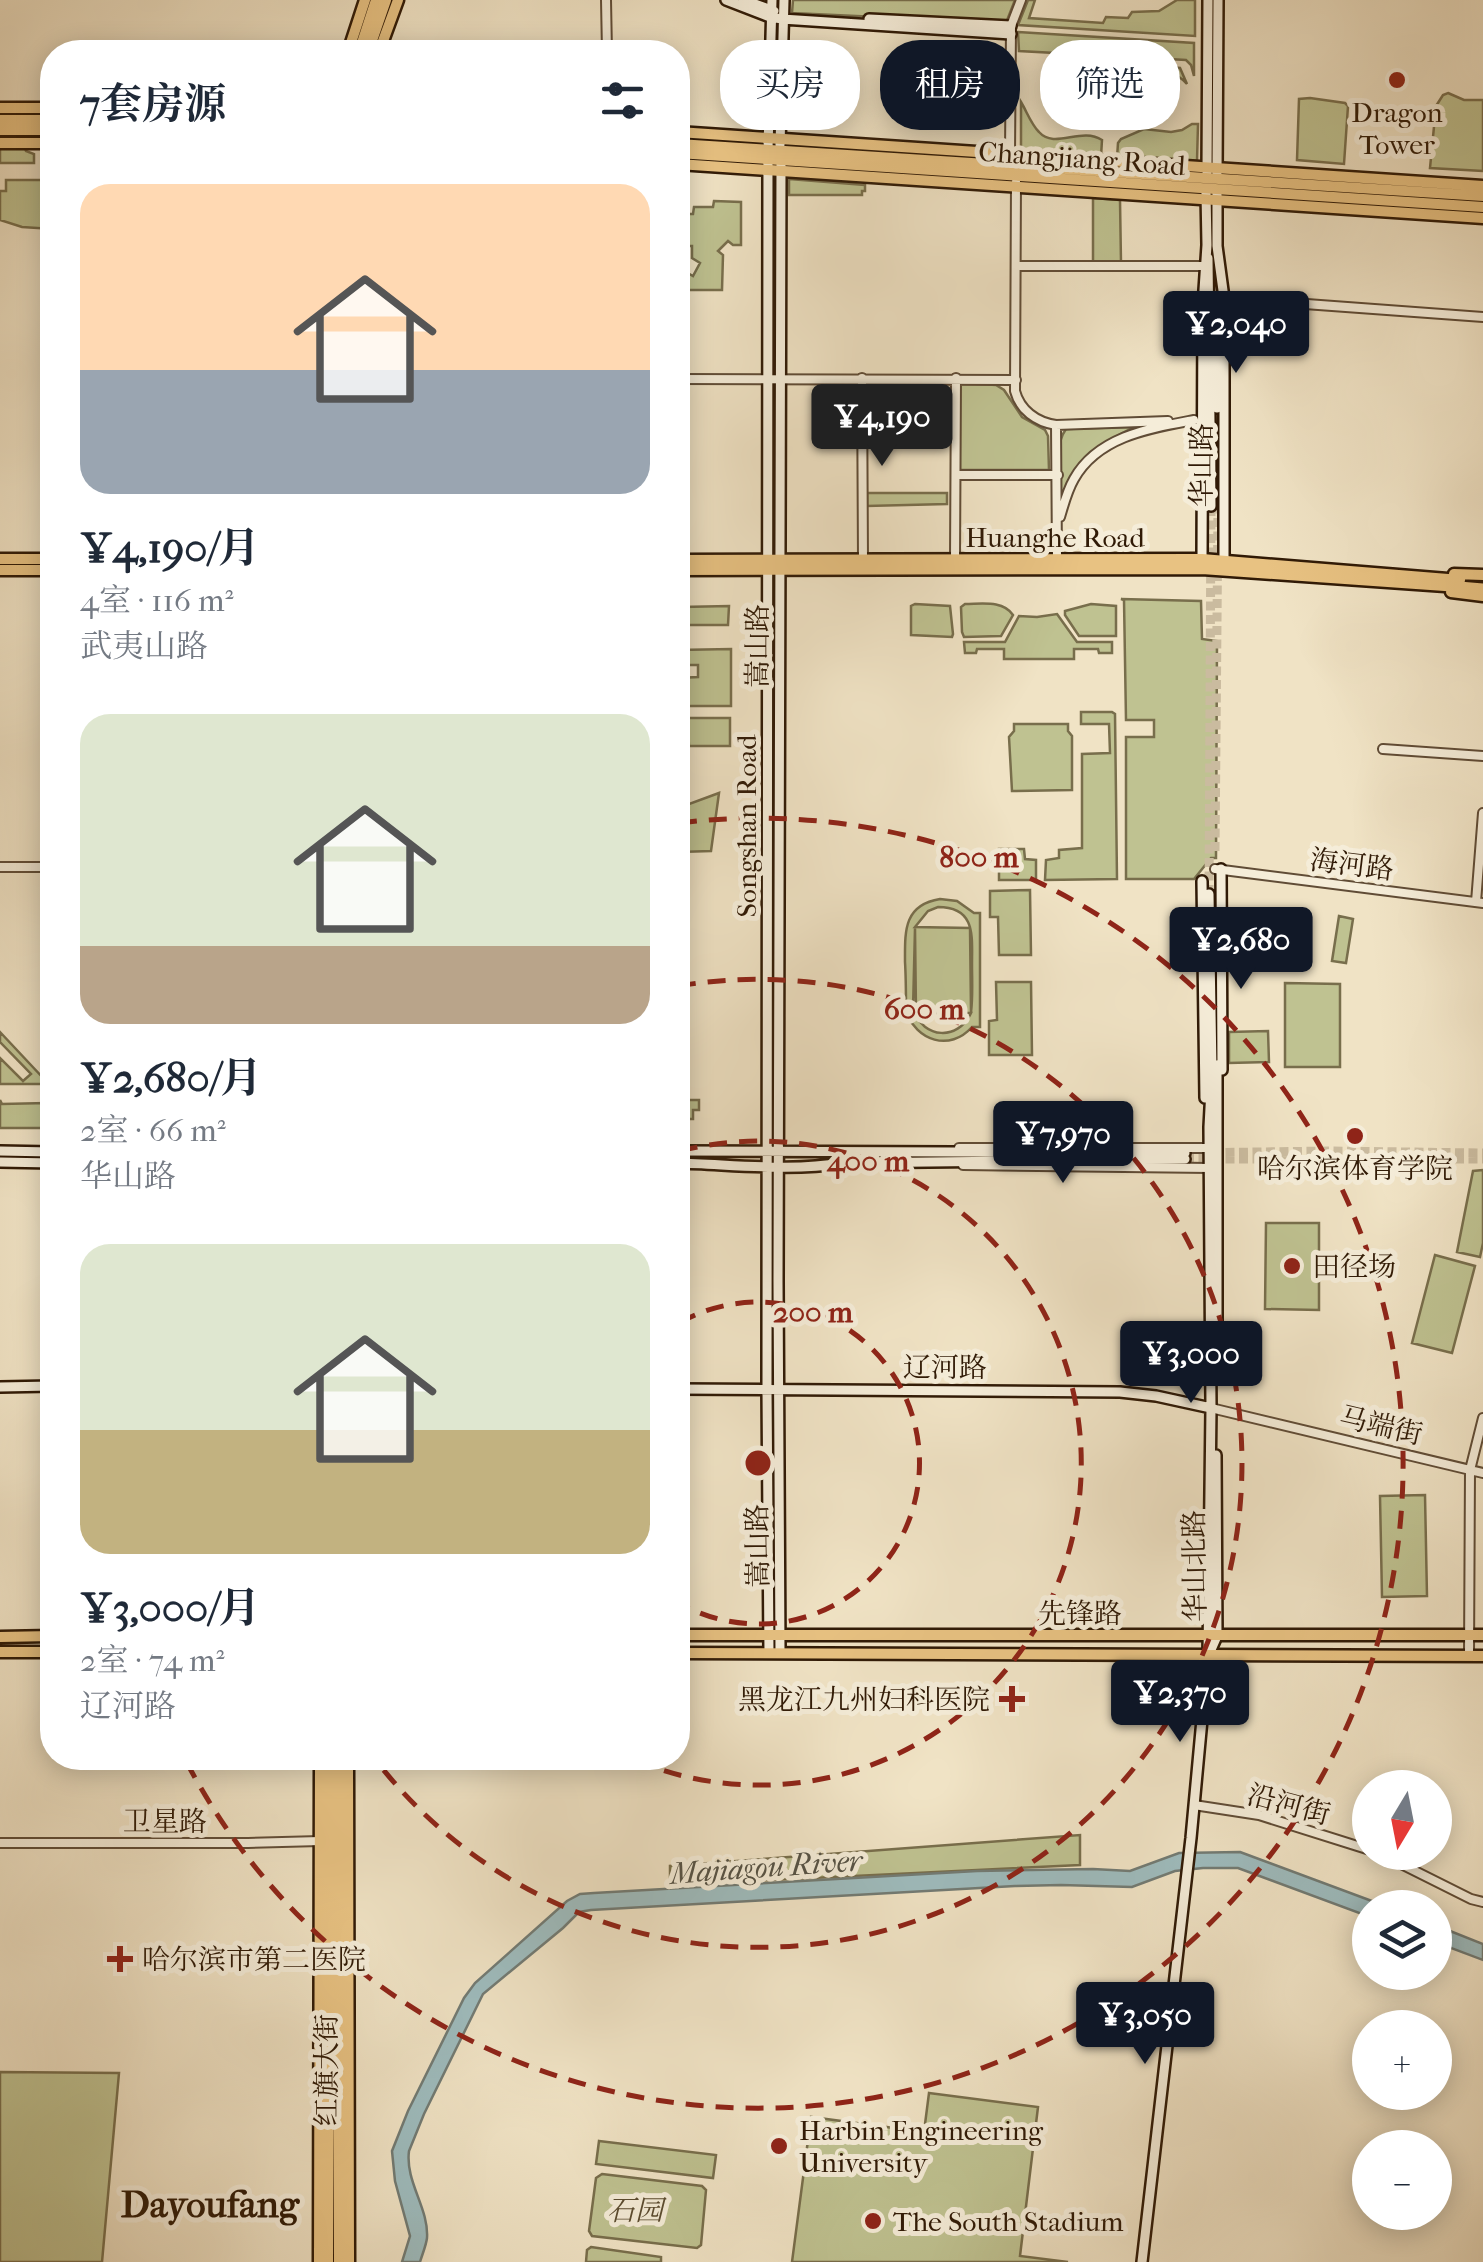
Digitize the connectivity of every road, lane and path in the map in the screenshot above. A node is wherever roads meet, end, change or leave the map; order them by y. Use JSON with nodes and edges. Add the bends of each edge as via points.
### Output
{"nodes":[{"id":1,"x":366,"y":0,"type":"edge"},
{"id":2,"x":376,"y":0,"type":"edge"},
{"id":3,"x":386,"y":0,"type":"edge"},
{"id":4,"x":398,"y":0,"type":"edge"},
{"id":5,"x":606,"y":0,"type":"edge"},
{"id":6,"x":726,"y":0,"type":"edge"},
{"id":7,"x":744,"y":0,"type":"edge"},
{"id":8,"x":784,"y":0,"type":"edge"},
{"id":9,"x":1021,"y":0,"type":"edge"},
{"id":10,"x":1208,"y":0,"type":"edge"},
{"id":11,"x":1218,"y":0,"type":"edge"},
{"id":12,"x":770,"y":9,"type":"edge"},
{"id":13,"x":782,"y":17,"type":"junction"},
{"id":14,"x":1011,"y":30,"type":"junction"},
{"id":15,"x":352,"y":40,"type":"edge"},
{"id":16,"x":364,"y":40,"type":"edge"},
{"id":17,"x":372,"y":40,"type":"edge"},
{"id":18,"x":383,"y":40,"type":"edge"},
{"id":19,"x":608,"y":40,"type":"edge"},
{"id":20,"x":0,"y":108,"type":"edge"},
{"id":21,"x":40,"y":108,"type":"edge"},
{"id":22,"x":0,"y":120,"type":"edge"},
{"id":23,"x":40,"y":120,"type":"edge"},
{"id":24,"x":0,"y":130,"type":"edge"},
{"id":25,"x":40,"y":130,"type":"edge"},
{"id":26,"x":690,"y":135,"type":"edge"},
{"id":27,"x":0,"y":143,"type":"edge"},
{"id":28,"x":40,"y":143,"type":"edge"},
{"id":29,"x":690,"y":145,"type":"edge"},
{"id":30,"x":690,"y":153,"type":"edge"},
{"id":31,"x":1010,"y":154,"type":"junction"},
{"id":32,"x":775,"y":155,"type":"junction"},
{"id":33,"x":690,"y":163,"type":"edge"},
{"id":34,"x":1016,"y":181,"type":"junction"},
{"id":35,"x":1212,"y":184,"type":"junction"},
{"id":36,"x":1483,"y":186,"type":"edge"},
{"id":37,"x":1483,"y":196,"type":"edge"},
{"id":38,"x":1483,"y":206,"type":"edge"},
{"id":39,"x":1483,"y":218,"type":"edge"},
{"id":40,"x":1212,"y":246,"type":"junction"},
{"id":41,"x":1016,"y":266,"type":"junction"},
{"id":42,"x":1204,"y":266,"type":"junction"},
{"id":43,"x":1224,"y":298,"type":"junction"},
{"id":44,"x":1483,"y":317,"type":"edge"},
{"id":45,"x":690,"y":378,"type":"edge"},
{"id":46,"x":768,"y":378,"type":"junction"},
{"id":47,"x":780,"y":378,"type":"junction"},
{"id":48,"x":862,"y":378,"type":"junction"},
{"id":49,"x":956,"y":378,"type":"junction"},
{"id":50,"x":1016,"y":380,"type":"junction"},
{"id":51,"x":1198,"y":420,"type":"junction"},
{"id":52,"x":1056,"y":425,"type":"junction"},
{"id":53,"x":956,"y":475,"type":"junction"},
{"id":54,"x":1058,"y":475,"type":"junction"},
{"id":55,"x":1214,"y":506,"type":"tunnel mouth"},
{"id":56,"x":1057,"y":526,"type":"junction"},
{"id":57,"x":40,"y":558,"type":"edge"},
{"id":58,"x":0,"y":559,"type":"edge"},
{"id":59,"x":1056,"y":559,"type":"junction"},
{"id":60,"x":864,"y":560,"type":"junction"},
{"id":61,"x":956,"y":560,"type":"junction"},
{"id":62,"x":690,"y":561,"type":"edge"},
{"id":63,"x":1202,"y":564,"type":"junction"},
{"id":64,"x":774,"y":565,"type":"junction"},
{"id":65,"x":1224,"y":565,"type":"junction"},
{"id":66,"x":690,"y":569,"type":"edge"},
{"id":67,"x":0,"y":570,"type":"edge"},
{"id":68,"x":40,"y":570,"type":"edge"},
{"id":69,"x":1431,"y":582,"type":"junction"},
{"id":70,"x":1460,"y":584,"type":"joint"},
{"id":71,"x":1483,"y":585,"type":"edge"},
{"id":72,"x":1383,"y":749,"type":"dead end"},
{"id":73,"x":1483,"y":756,"type":"edge"},
{"id":74,"x":1483,"y":813,"type":"edge"},
{"id":75,"x":0,"y":867,"type":"edge"},
{"id":76,"x":40,"y":867,"type":"edge"},
{"id":77,"x":1218,"y":869,"type":"joint"},
{"id":78,"x":1202,"y":881,"type":"tunnel mouth"},
{"id":79,"x":1480,"y":902,"type":"edge"},
{"id":80,"x":1218,"y":1112,"type":"junction"},
{"id":81,"x":1209,"y":1127,"type":"junction"},
{"id":82,"x":0,"y":1151,"type":"edge"},
{"id":83,"x":690,"y":1151,"type":"edge"},
{"id":84,"x":773,"y":1151,"type":"junction"},
{"id":85,"x":40,"y":1152,"type":"edge"},
{"id":86,"x":1212,"y":1153,"type":"junction"},
{"id":87,"x":919,"y":1156,"type":"junction"},
{"id":88,"x":1185,"y":1156,"type":"tunnel mouth"},
{"id":89,"x":0,"y":1162,"type":"edge"},
{"id":90,"x":40,"y":1162,"type":"edge"},
{"id":91,"x":690,"y":1163,"type":"edge"},
{"id":92,"x":773,"y":1166,"type":"junction"},
{"id":93,"x":1210,"y":1168,"type":"junction"},
{"id":94,"x":690,"y":1386,"type":"edge"},
{"id":95,"x":766,"y":1386,"type":"junction"},
{"id":96,"x":778,"y":1386,"type":"junction"},
{"id":97,"x":40,"y":1388,"type":"edge"},
{"id":98,"x":0,"y":1389,"type":"edge"},
{"id":99,"x":1213,"y":1407,"type":"junction"},
{"id":100,"x":1483,"y":1418,"type":"edge"},
{"id":101,"x":1470,"y":1470,"type":"junction"},
{"id":102,"x":1483,"y":1472,"type":"edge"},
{"id":103,"x":690,"y":1635,"type":"edge"},
{"id":104,"x":774,"y":1635,"type":"junction"},
{"id":105,"x":40,"y":1636,"type":"edge"},
{"id":106,"x":1212,"y":1636,"type":"junction"},
{"id":107,"x":1470,"y":1636,"type":"junction"},
{"id":108,"x":1483,"y":1636,"type":"edge"},
{"id":109,"x":0,"y":1637,"type":"edge"},
{"id":110,"x":0,"y":1652,"type":"edge"},
{"id":111,"x":40,"y":1652,"type":"edge"},
{"id":112,"x":690,"y":1653,"type":"edge"},
{"id":113,"x":775,"y":1653,"type":"junction"},
{"id":114,"x":1208,"y":1655,"type":"junction"},
{"id":115,"x":1469,"y":1656,"type":"junction"},
{"id":116,"x":1483,"y":1656,"type":"edge"},
{"id":117,"x":321,"y":1770,"type":"edge"},
{"id":118,"x":329,"y":1770,"type":"edge"},
{"id":119,"x":338,"y":1770,"type":"edge"},
{"id":120,"x":348,"y":1770,"type":"edge"},
{"id":121,"x":1194,"y":1805,"type":"junction"},
{"id":122,"x":325,"y":1841,"type":"junction"},
{"id":123,"x":0,"y":1843,"type":"edge"},
{"id":124,"x":1352,"y":1845,"type":"edge"},
{"id":125,"x":1411,"y":1870,"type":"edge"},
{"id":126,"x":1483,"y":1902,"type":"edge"},
{"id":127,"x":320,"y":2262,"type":"edge"},
{"id":128,"x":328,"y":2262,"type":"edge"},
{"id":129,"x":339,"y":2262,"type":"edge"},
{"id":130,"x":349,"y":2262,"type":"edge"},
{"id":131,"x":1142,"y":2262,"type":"edge"}],
"edges":[{"from":1,"to":15,"type":"main road"},
{"from":2,"to":16,"type":"main road"},
{"from":3,"to":17,"type":"main road"},
{"from":4,"to":18,"type":"main road"},
{"from":5,"to":19,"type":"street"},
{"from":6,"to":12,"type":"main road"},
{"from":7,"to":12,"type":"main road"},
{"from":8,"to":13,"type":"main road"},
{"from":9,"to":14,"type":"street"},
{"from":10,"to":35,"type":"main road","name":"华山路"},
{"from":11,"to":35,"type":"main road","name":"华山路"},
{"from":12,"to":13,"type":"main road"},
{"from":12,"to":32,"type":"main road","name":"Songshan Road"},
{"from":13,"to":14,"type":"main road"},
{"from":13,"to":32,"type":"main road"},
{"from":14,"to":31,"type":"street"},
{"from":20,"to":21,"type":"main road"},
{"from":22,"to":23,"type":"main road"},
{"from":24,"to":25,"type":"main road"},
{"from":26,"to":32,"type":"main road"},
{"from":27,"to":28,"type":"main road"},
{"from":29,"to":32,"type":"main road","name":"Changjiang Road"},
{"from":30,"to":32,"type":"main road","name":"Changjiang Road"},
{"from":31,"to":32,"type":"main road"},
{"from":31,"to":35,"type":"main road"},
{"from":32,"to":33,"type":"main road"},
{"from":32,"to":34,"type":"main road"},
{"from":32,"to":35,"type":"main road","name":"Changjiang Road"},
{"from":32,"to":46,"type":"main road","name":"Songshan Road"},
{"from":32,"to":47,"type":"main road"},
{"from":34,"to":35,"type":"main road"},
{"from":34,"to":41,"type":"street"},
{"from":35,"to":36,"type":"main road"},
{"from":35,"to":37,"type":"main road","name":"Changjiang Road"},
{"from":35,"to":38,"type":"main road","name":"Changjiang Road"},
{"from":35,"to":39,"type":"main road"},
{"from":35,"to":40,"type":"main road","name":"华山路"},
{"from":40,"to":42,"type":"main road","name":"华山路"},
{"from":40,"to":43,"type":"main road","name":"华山路"},
{"from":40,"to":55,"type":"main road"},
{"from":41,"to":42,"type":"street"},
{"from":41,"to":50,"type":"street"},
{"from":42,"to":51,"type":"main road","name":"华山路"},
{"from":43,"to":44,"type":"street"},
{"from":43,"to":65,"type":"main road","name":"华山路"},
{"from":45,"to":46,"type":"street"},
{"from":46,"to":47,"type":"street"},
{"from":46,"to":64,"type":"main road","name":"Songshan Road"},
{"from":47,"to":48,"type":"street"},
{"from":47,"to":64,"type":"main road"},
{"from":48,"to":49,"type":"street"},
{"from":48,"to":60,"type":"street"},
{"from":49,"to":50,"type":"street"},
{"from":49,"to":53,"type":"street"},
{"from":50,"to":52,"type":"street","via":[[1022,406]]},
{"from":51,"to":52,"type":"street"},
{"from":51,"to":56,"type":"street","via":[[1128,435],[1091,458],[1072,481]]},
{"from":51,"to":63,"type":"main road","name":"华山路"},
{"from":52,"to":54,"type":"street"},
{"from":53,"to":54,"type":"street"},
{"from":53,"to":61,"type":"street"},
{"from":54,"to":56,"type":"street"},
{"from":56,"to":59,"type":"street"},
{"from":57,"to":58,"type":"main road"},
{"from":59,"to":61,"type":"main road","name":"Huanghe Road"},
{"from":59,"to":63,"type":"main road","name":"Huanghe Road"},
{"from":60,"to":61,"type":"main road","name":"Huanghe Road"},
{"from":60,"to":64,"type":"main road","name":"Huanghe Road"},
{"from":62,"to":64,"type":"main road","name":"Huanghe Road"},
{"from":63,"to":64,"type":"main road","name":"Huanghe Road"},
{"from":63,"to":65,"type":"main road","name":"Huanghe Road"},
{"from":64,"to":66,"type":"main road","name":"Huanghe Road"},
{"from":64,"to":84,"type":"main road","name":"Songshan Road"},
{"from":65,"to":69,"type":"main road","name":"Huanghe Road"},
{"from":67,"to":68,"type":"main road"},
{"from":69,"to":70,"type":"main road","name":"Huanghe Road"},
{"from":69,"to":71,"type":"main road","name":"Huanghe Road"},
{"from":69,"to":71,"type":"main road","name":"Huanghe Road","via":[[1458,594]]},
{"from":70,"to":71,"type":"highway"},
{"from":72,"to":73,"type":"street"},
{"from":74,"to":79,"type":"street"},
{"from":75,"to":76,"type":"street"},
{"from":77,"to":79,"type":"street","name":"海河路"},
{"from":77,"to":80,"type":"main road"},
{"from":78,"to":81,"type":"main road"},
{"from":80,"to":81,"type":"main road","via":[[1212,894]]},
{"from":80,"to":86,"type":"main road"},
{"from":81,"to":86,"type":"main road"},
{"from":82,"to":85,"type":"main road"},
{"from":83,"to":84,"type":"main road"},
{"from":84,"to":87,"type":"main road"},
{"from":84,"to":92,"type":"main road","name":"Songshan Road"},
{"from":86,"to":87,"type":"street","via":[[970,1148]]},
{"from":86,"to":93,"type":"main road","name":"华山北路"},
{"from":86,"to":99,"type":"main road","name":"华山北路"},
{"from":87,"to":88,"type":"main road"},
{"from":87,"to":92,"type":"main road"},
{"from":87,"to":93,"type":"street","via":[[970,1166]]},
{"from":89,"to":90,"type":"main road"},
{"from":91,"to":92,"type":"main road"},
{"from":92,"to":95,"type":"main road","name":"Songshan Road"},
{"from":92,"to":96,"type":"main road","name":"嵩山路"},
{"from":93,"to":99,"type":"main road","name":"华山北路"},
{"from":94,"to":95,"type":"main road","name":"辽河路"},
{"from":95,"to":96,"type":"main road","name":"辽河路"},
{"from":95,"to":104,"type":"main road","name":"Songshan Road"},
{"from":96,"to":99,"type":"main road","name":"辽河路","via":[[1120,1392]]},
{"from":96,"to":104,"type":"main road","name":"嵩山路"},
{"from":97,"to":98,"type":"main road"},
{"from":99,"to":101,"type":"street","name":"马端街"},
{"from":99,"to":106,"type":"main road","name":"华山北路"},
{"from":100,"to":101,"type":"street"},
{"from":101,"to":102,"type":"street","name":"马端街"},
{"from":101,"to":107,"type":"street"},
{"from":103,"to":104,"type":"main road","name":"先锋路"},
{"from":104,"to":106,"type":"main road","name":"先锋路"},
{"from":104,"to":113,"type":"main road","name":"嵩山路"},
{"from":105,"to":109,"type":"main road"},
{"from":106,"to":107,"type":"main road","name":"先锋路"},
{"from":106,"to":114,"type":"main road","name":"华山北路"},
{"from":107,"to":108,"type":"main road","name":"先锋路"},
{"from":107,"to":115,"type":"street"},
{"from":110,"to":111,"type":"main road"},
{"from":112,"to":113,"type":"main road","name":"先锋路"},
{"from":113,"to":114,"type":"main road","name":"先锋路"},
{"from":114,"to":115,"type":"main road","name":"先锋路"},
{"from":114,"to":121,"type":"main road"},
{"from":115,"to":116,"type":"main road","name":"先锋路"},
{"from":117,"to":122,"type":"main road","name":"红旗大街"},
{"from":118,"to":122,"type":"main road"},
{"from":119,"to":129,"type":"main road"},
{"from":120,"to":130,"type":"main road","name":"红旗大街"},
{"from":121,"to":124,"type":"street","name":"沿河街","via":[[1259,1816]]},
{"from":121,"to":131,"type":"main road"},
{"from":122,"to":123,"type":"street","name":"卫星路"},
{"from":122,"to":127,"type":"main road","name":"红旗大街"},
{"from":122,"to":128,"type":"main road"},
{"from":125,"to":126,"type":"street","name":"沿河街"}]}
